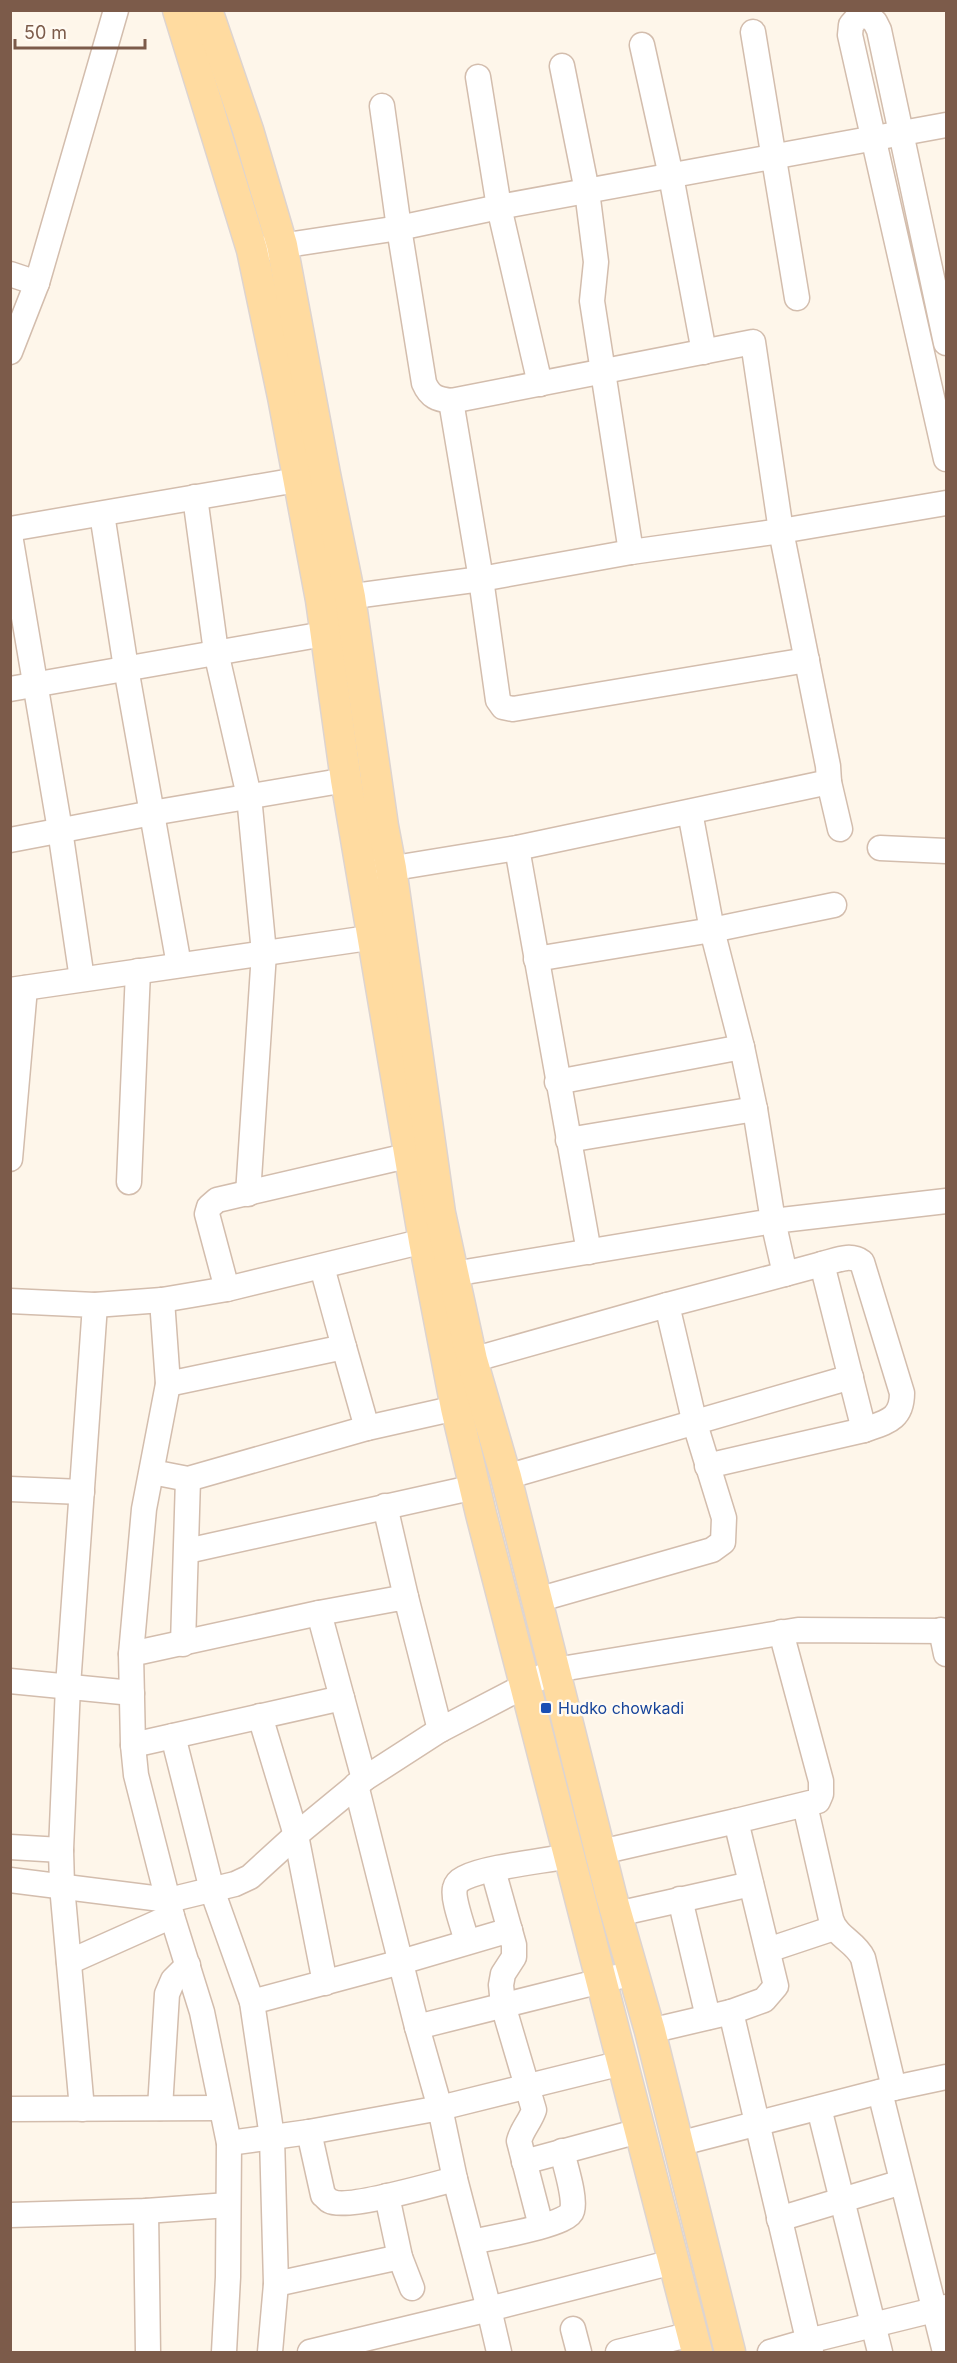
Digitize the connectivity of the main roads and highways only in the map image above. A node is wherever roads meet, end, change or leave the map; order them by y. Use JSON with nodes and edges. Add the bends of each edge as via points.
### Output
{"nodes":[{"id":1,"x":178,"y":10,"type":"edge"},
{"id":2,"x":207,"y":10,"type":"edge"},
{"id":3,"x":387,"y":935,"type":"junction"},
{"id":4,"x":694,"y":2343,"type":"edge"},
{"id":5,"x":730,"y":2352,"type":"edge"}],
"edges":[{"from":1,"to":3,"type":"main road","via":[[252,250],[321,600],[362,873]]},
{"from":2,"to":3,"type":"main road","via":[[282,245],[350,597],[391,868]]},
{"from":3,"to":4,"type":"main road","via":[[411,1155],[456,1408]]},
{"from":3,"to":5,"type":"main road","via":[[472,1360],[506,1477]]}]}
